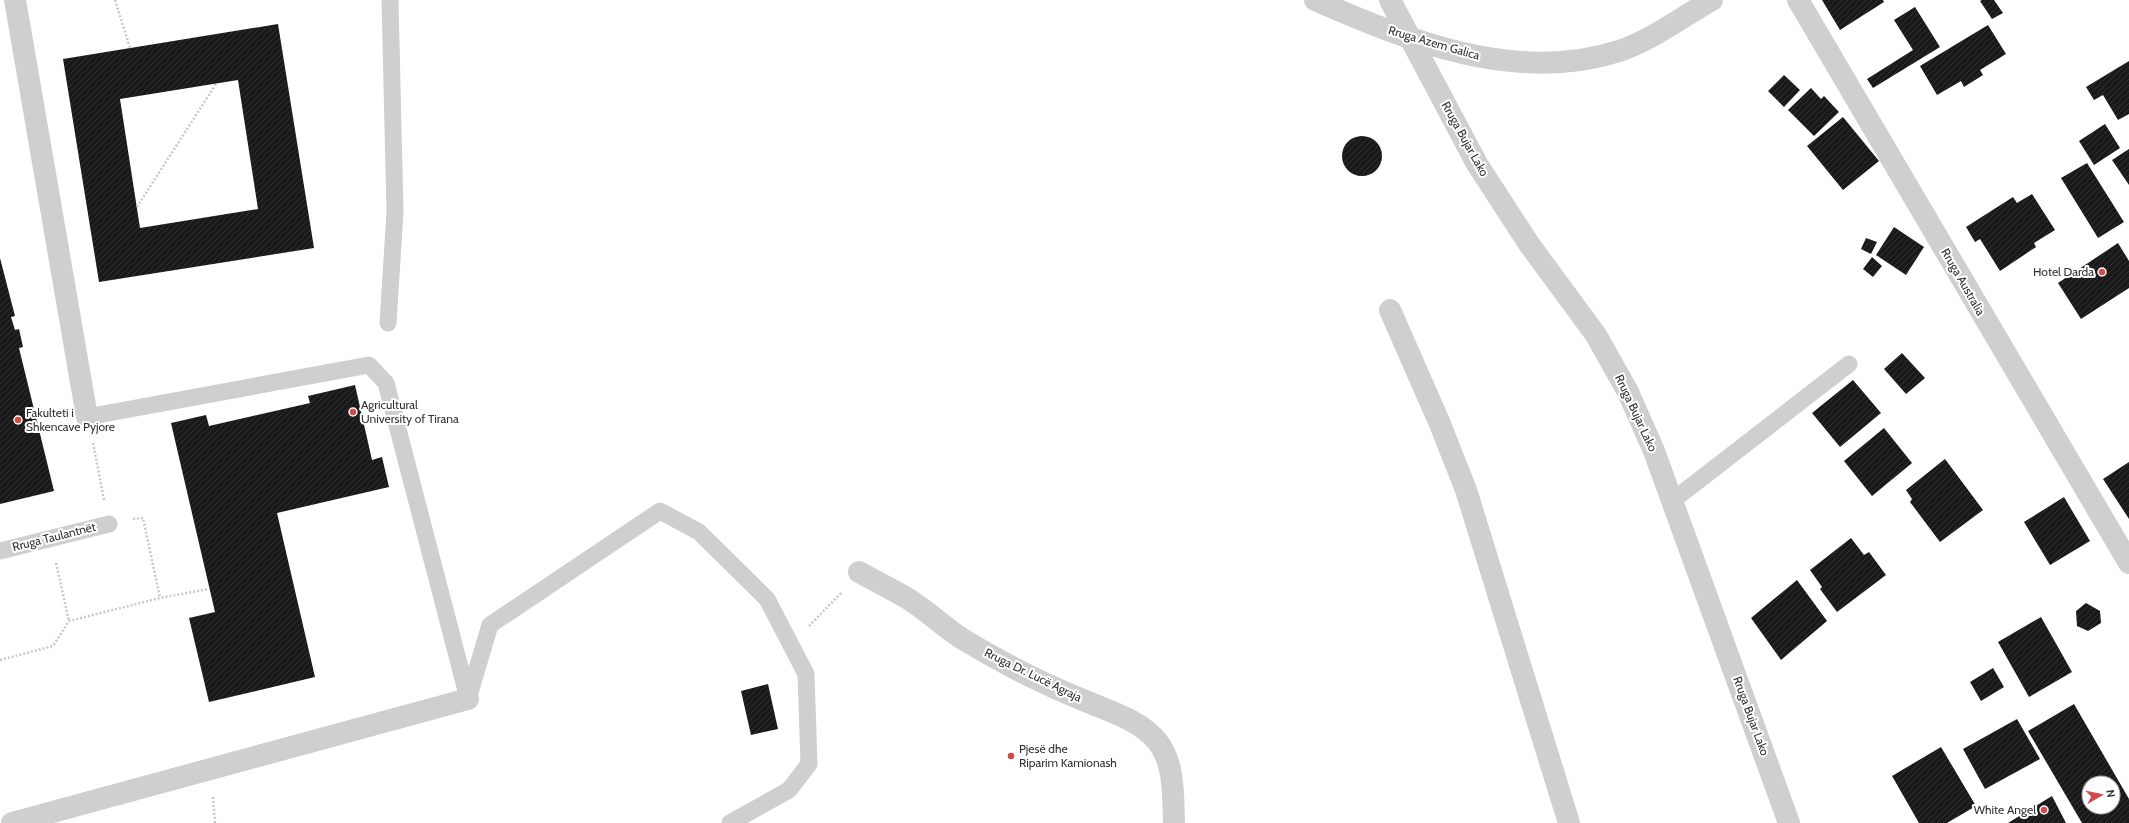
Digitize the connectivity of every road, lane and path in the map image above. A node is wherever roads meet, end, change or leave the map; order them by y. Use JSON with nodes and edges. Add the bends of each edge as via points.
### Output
{"nodes":[{"id":1,"x":16,"y":0,"type":"edge"},
{"id":2,"x":116,"y":0,"type":"edge"},
{"id":3,"x":390,"y":0,"type":"edge"},
{"id":4,"x":1316,"y":0,"type":"edge"},
{"id":5,"x":1390,"y":0,"type":"edge"},
{"id":6,"x":1712,"y":0,"type":"edge"},
{"id":7,"x":1798,"y":0,"type":"edge"},
{"id":8,"x":1687,"y":6,"type":"edge"},
{"id":9,"x":1412,"y":38,"type":"junction"},
{"id":10,"x":130,"y":48,"type":"dead end"},
{"id":11,"x":216,"y":84,"type":"dead end"},
{"id":12,"x":137,"y":207,"type":"dead end"},
{"id":13,"x":1390,"y":310,"type":"dead end"},
{"id":14,"x":388,"y":323,"type":"dead end"},
{"id":15,"x":1849,"y":364,"type":"dead end"},
{"id":16,"x":88,"y":417,"type":"junction"},
{"id":17,"x":101,"y":484,"type":"dead end"},
{"id":18,"x":1672,"y":501,"type":"junction"},
{"id":19,"x":109,"y":524,"type":"joint"},
{"id":20,"x":50,"y":538,"type":"junction"},
{"id":21,"x":0,"y":551,"type":"edge"},
{"id":22,"x":2129,"y":563,"type":"edge"},
{"id":23,"x":859,"y":572,"type":"dead end"},
{"id":24,"x":208,"y":589,"type":"dead end"},
{"id":25,"x":844,"y":590,"type":"dead end"},
{"id":26,"x":160,"y":598,"type":"junction"},
{"id":27,"x":69,"y":621,"type":"junction"},
{"id":28,"x":791,"y":646,"type":"junction"},
{"id":29,"x":0,"y":660,"type":"edge"},
{"id":30,"x":468,"y":699,"type":"junction"},
{"id":31,"x":12,"y":823,"type":"edge"},
{"id":32,"x":730,"y":823,"type":"edge"},
{"id":33,"x":1174,"y":823,"type":"edge"},
{"id":34,"x":1569,"y":823,"type":"edge"},
{"id":35,"x":1789,"y":823,"type":"edge"}],
"edges":[{"from":1,"to":16,"type":"street"},
{"from":2,"to":10,"type":"path"},
{"from":3,"to":14,"type":"lane","via":[[395,212]]},
{"from":4,"to":9,"type":"street","name":"Rruga Azem Galica"},
{"from":5,"to":9,"type":"street","name":"Rruga Bujar Lako"},
{"from":6,"to":8,"type":"street","name":"Rruga Azem Galica"},
{"from":7,"to":22,"type":"street","name":"Rruga Australia"},
{"from":8,"to":9,"type":"street","name":"Rruga Azem Galica","via":[[1653,35],[1620,50],[1588,59],[1554,62],[1504,61],[1460,53]]},
{"from":9,"to":18,"type":"street","name":"Rruga Bujar Lako","via":[[1478,164],[1530,244],[1596,335],[1628,392],[1654,451]]},
{"from":11,"to":12,"type":"path"},
{"from":13,"to":34,"type":"street","via":[[1466,490]]},
{"from":15,"to":18,"type":"lane"},
{"from":16,"to":17,"type":"path"},
{"from":16,"to":30,"type":"lane","via":[[369,365],[386,383]]},
{"from":18,"to":35,"type":"street","name":"Rruga Bujar Lako"},
{"from":19,"to":20,"type":"lane","name":"Rruga Taulantnët"},
{"from":19,"to":26,"type":"path","via":[[143,518]]},
{"from":20,"to":21,"type":"lane","name":"Rruga Taulantnët"},
{"from":20,"to":27,"type":"path"},
{"from":23,"to":33,"type":"street","name":"Rruga Dr. Lucë Agraja","via":[[907,598],[961,637],[1019,671],[1114,712],[1141,727],[1157,741],[1168,762]]},
{"from":24,"to":26,"type":"path"},
{"from":25,"to":28,"type":"path"},
{"from":26,"to":27,"type":"path"},
{"from":27,"to":29,"type":"path","via":[[53,646]]},
{"from":28,"to":30,"type":"lane","via":[[767,599],[700,532],[660,511],[490,625]]},
{"from":28,"to":32,"type":"lane","via":[[806,674],[809,764],[789,790]]},
{"from":30,"to":31,"type":"street"}]}
